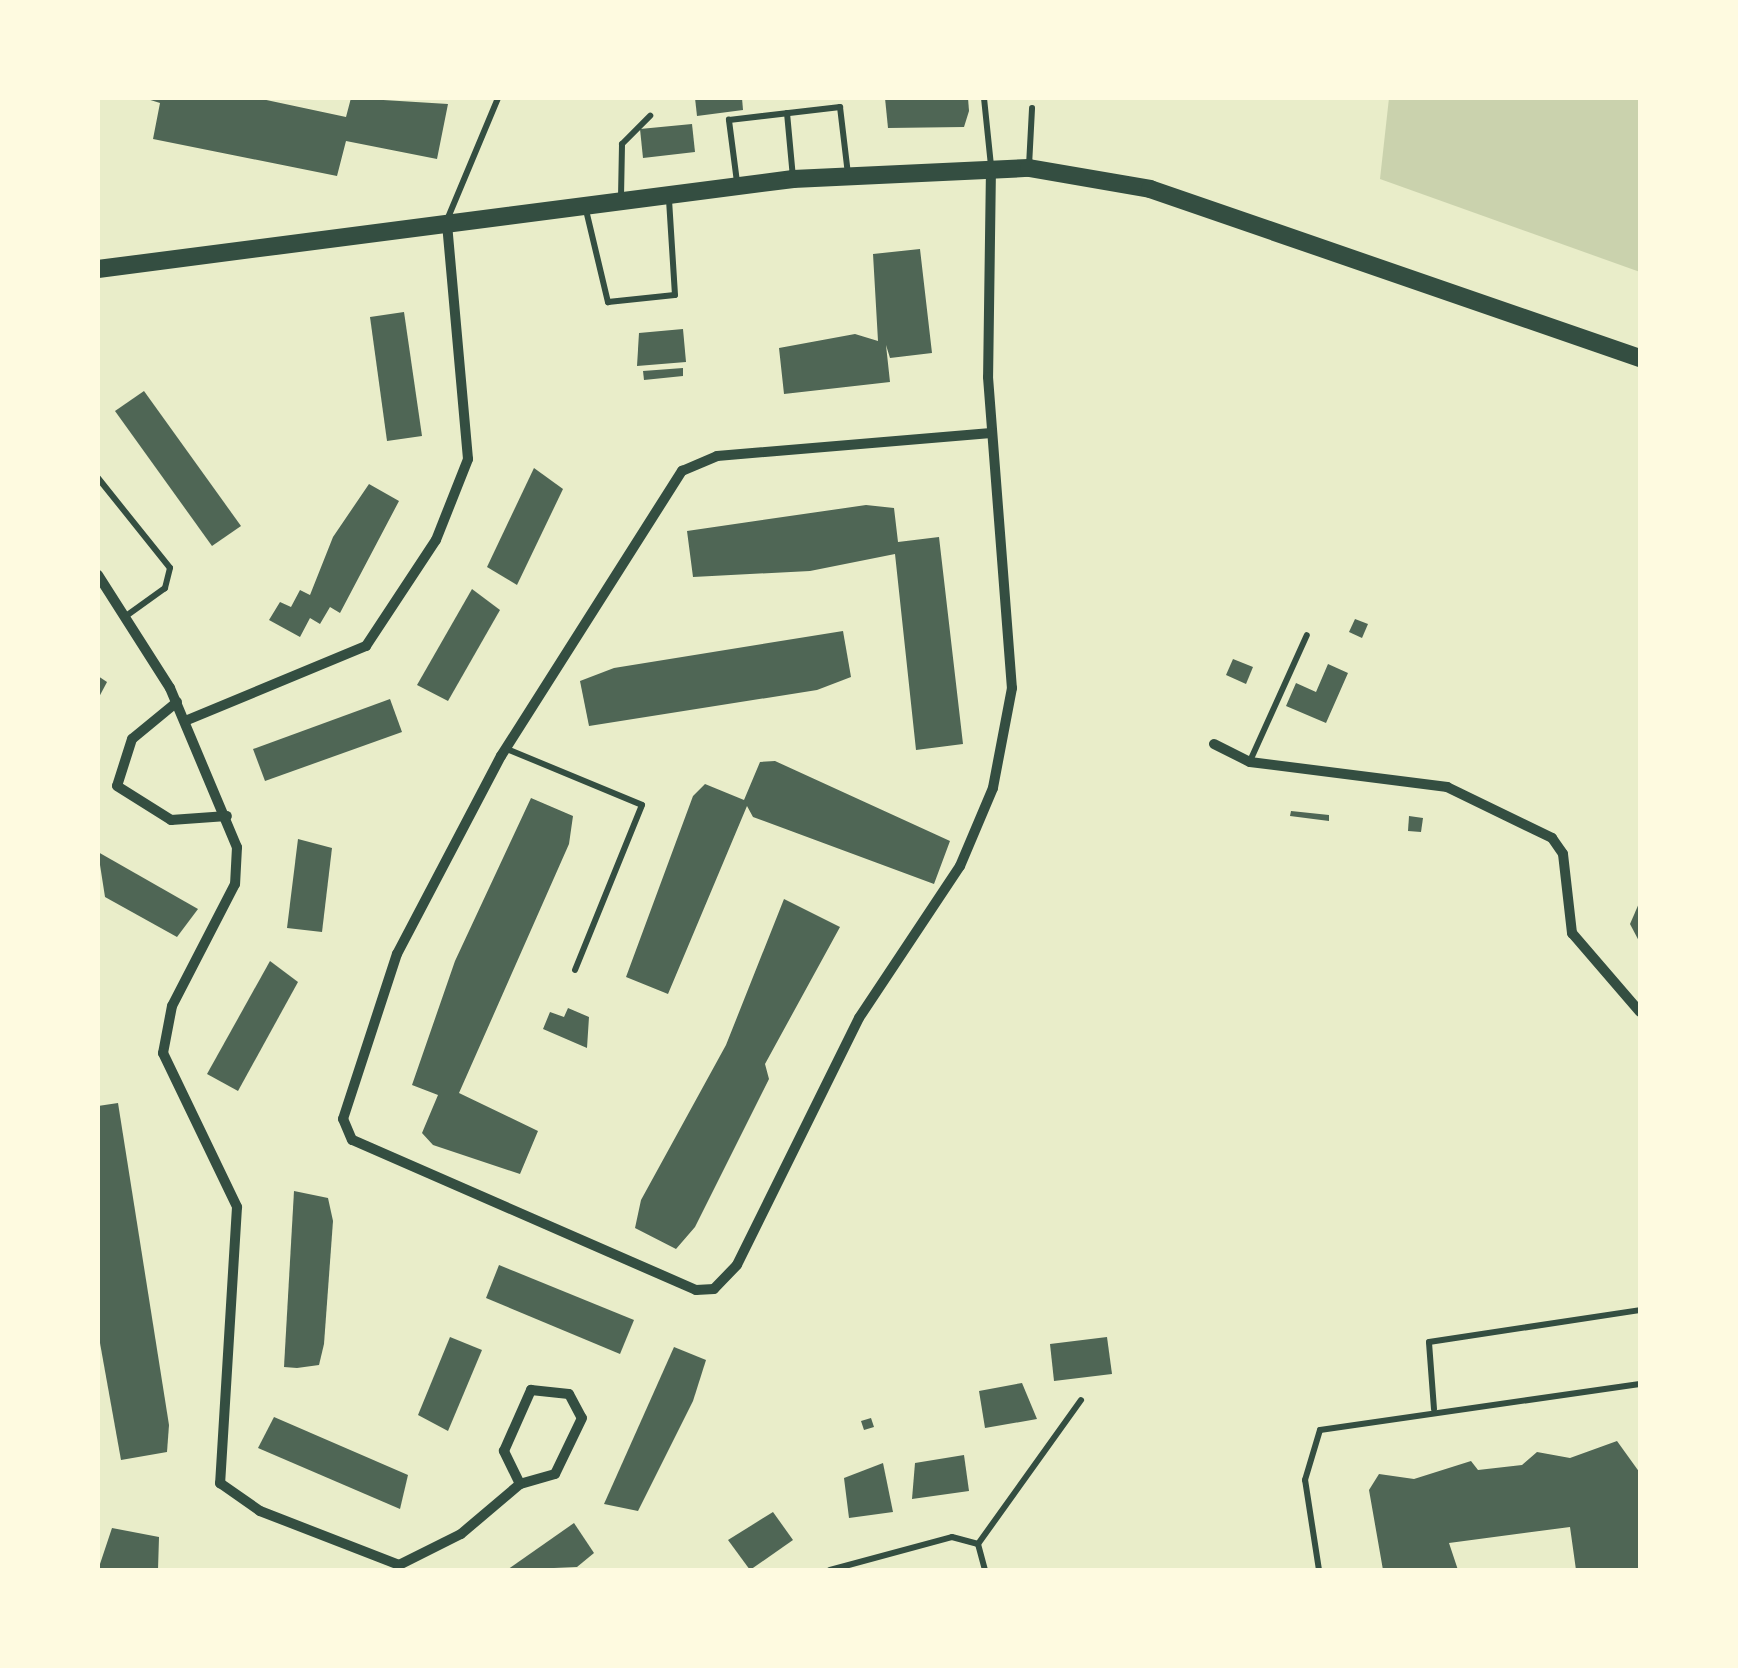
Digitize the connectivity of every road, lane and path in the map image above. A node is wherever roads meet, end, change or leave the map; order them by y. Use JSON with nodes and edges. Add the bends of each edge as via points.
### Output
{"nodes":[{"id":1,"x":498,"y":98,"type":"edge"},
{"id":2,"x":984,"y":98,"type":"edge"},
{"id":3,"x":1032,"y":108,"type":"dead end"},
{"id":4,"x":786,"y":113,"type":"junction"},
{"id":5,"x":650,"y":116,"type":"dead end"},
{"id":6,"x":991,"y":166,"type":"junction"},
{"id":7,"x":1029,"y":168,"type":"junction"},
{"id":8,"x":848,"y":175,"type":"junction"},
{"id":9,"x":793,"y":180,"type":"junction"},
{"id":10,"x":738,"y":186,"type":"junction"},
{"id":11,"x":669,"y":194,"type":"junction"},
{"id":12,"x":622,"y":200,"type":"junction"},
{"id":13,"x":584,"y":204,"type":"junction"},
{"id":14,"x":447,"y":221,"type":"junction"},
{"id":15,"x":98,"y":269,"type":"edge"},
{"id":16,"x":1640,"y":358,"type":"edge"},
{"id":17,"x":992,"y":433,"type":"junction"},
{"id":18,"x":98,"y":478,"type":"edge"},
{"id":19,"x":98,"y":576,"type":"edge"},
{"id":20,"x":126,"y":616,"type":"junction"},
{"id":21,"x":1307,"y":635,"type":"dead end"},
{"id":22,"x":177,"y":702,"type":"junction"},
{"id":23,"x":185,"y":721,"type":"junction"},
{"id":24,"x":1214,"y":744,"type":"dead end"},
{"id":25,"x":506,"y":748,"type":"junction"},
{"id":26,"x":1250,"y":762,"type":"junction"},
{"id":27,"x":227,"y":816,"type":"junction"},
{"id":28,"x":575,"y":970,"type":"dead end"},
{"id":29,"x":1640,"y":1012,"type":"edge"},
{"id":30,"x":1640,"y":1310,"type":"edge"},
{"id":31,"x":1640,"y":1384,"type":"edge"},
{"id":32,"x":1081,"y":1400,"type":"dead end"},
{"id":33,"x":1434,"y":1410,"type":"junction"},
{"id":34,"x":520,"y":1484,"type":"junction"},
{"id":35,"x":978,"y":1544,"type":"junction"},
{"id":36,"x":830,"y":1570,"type":"edge"},
{"id":37,"x":985,"y":1570,"type":"edge"},
{"id":38,"x":1320,"y":1570,"type":"edge"}],
"edges":[{"from":1,"to":14,"type":"lane"},
{"from":2,"to":6,"type":"lane"},
{"from":3,"to":7,"type":"lane"},
{"from":4,"to":8,"type":"lane","via":[[840,107]]},
{"from":4,"to":9,"type":"lane"},
{"from":4,"to":10,"type":"lane","via":[[729,120]]},
{"from":5,"to":12,"type":"lane","via":[[622,144]]},
{"from":6,"to":7,"type":"main road"},
{"from":6,"to":8,"type":"main road"},
{"from":6,"to":17,"type":"street"},
{"from":7,"to":16,"type":"main road","via":[[1150,189]]},
{"from":8,"to":9,"type":"main road"},
{"from":9,"to":10,"type":"main road"},
{"from":10,"to":11,"type":"main road"},
{"from":11,"to":12,"type":"main road"},
{"from":11,"to":13,"type":"lane","via":[[674,295],[608,302]]},
{"from":12,"to":13,"type":"main road"},
{"from":13,"to":14,"type":"main road"},
{"from":14,"to":15,"type":"main road"},
{"from":14,"to":23,"type":"street","via":[[469,446],[436,540],[366,646]]},
{"from":17,"to":25,"type":"street","via":[[716,456],[682,471]]},
{"from":17,"to":25,"type":"street","via":[[1012,688],[993,788],[960,866],[888,968],[736,1266],[714,1289],[622,1259],[342,1130],[398,954]]},
{"from":18,"to":20,"type":"lane","via":[[170,568],[165,588]]},
{"from":19,"to":20,"type":"street"},
{"from":20,"to":22,"type":"street"},
{"from":21,"to":26,"type":"lane"},
{"from":22,"to":23,"type":"street"},
{"from":22,"to":27,"type":"street","via":[[132,738],[117,786],[170,820]]},
{"from":23,"to":27,"type":"street"},
{"from":24,"to":26,"type":"street"},
{"from":25,"to":28,"type":"lane","via":[[642,805]]},
{"from":26,"to":29,"type":"street","via":[[1447,787],[1552,838],[1563,854],[1572,933]]},
{"from":27,"to":34,"type":"street","via":[[235,884],[172,1006],[162,1053],[237,1207],[220,1483],[248,1506],[399,1565],[460,1534]]},
{"from":30,"to":33,"type":"lane","via":[[1429,1342]]},
{"from":31,"to":33,"type":"lane"},
{"from":32,"to":35,"type":"lane"},
{"from":33,"to":38,"type":"lane","via":[[1320,1430],[1305,1480]]},
{"from":34,"to":34,"type":"street","via":[[556,1474],[570,1458],[582,1418],[569,1394],[531,1390],[518,1403],[504,1451]]},
{"from":35,"to":36,"type":"lane","via":[[952,1537]]},
{"from":35,"to":37,"type":"lane"}]}
